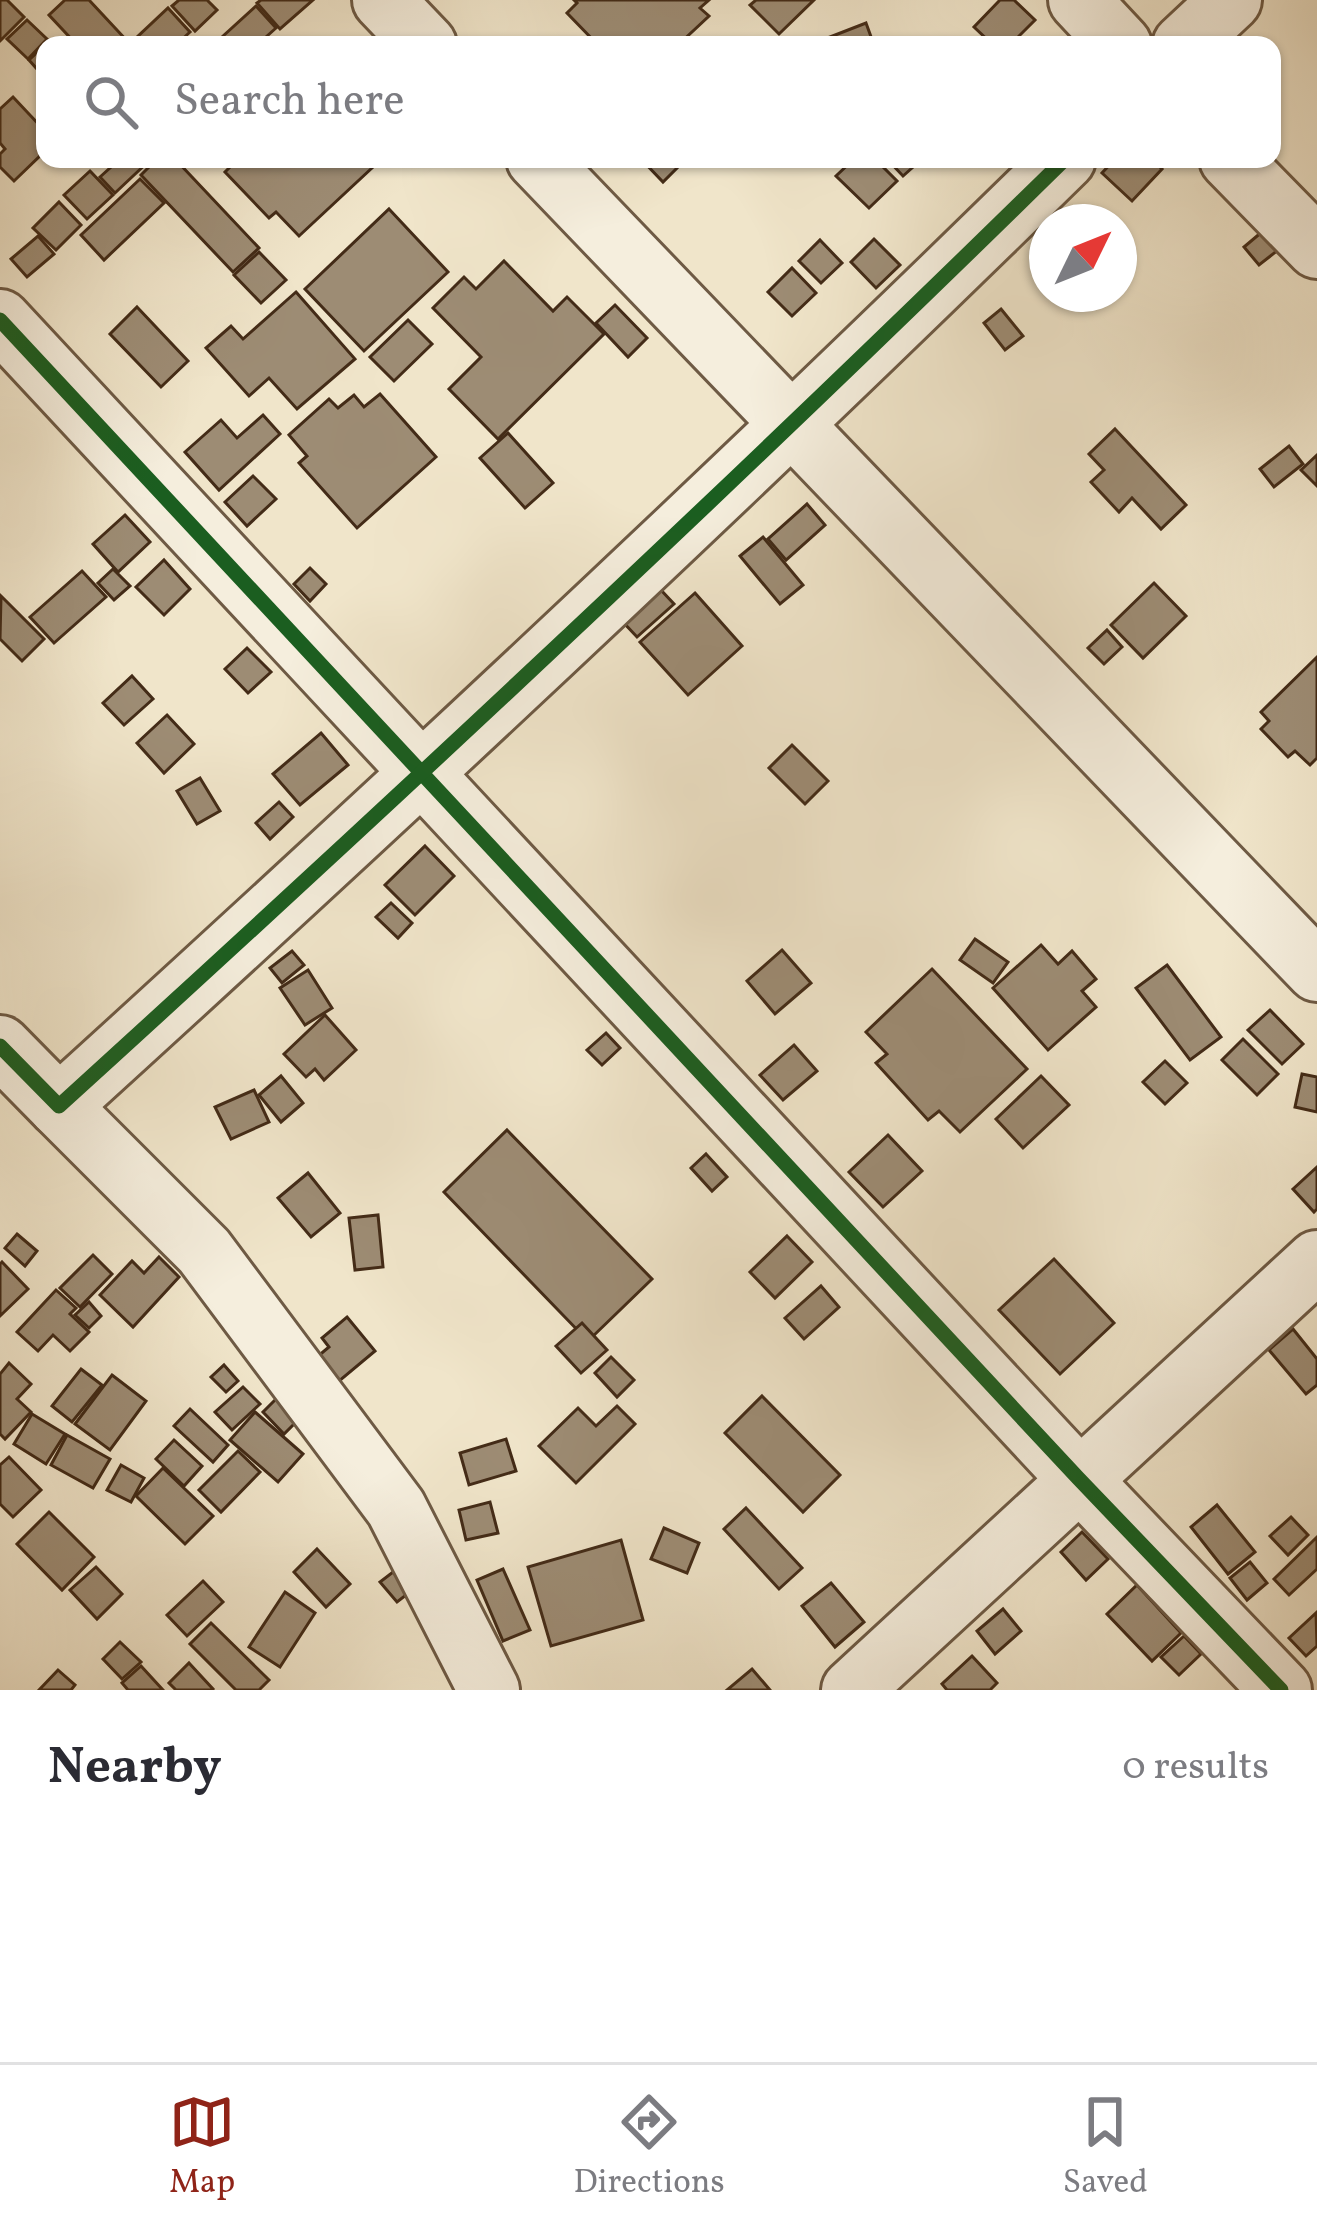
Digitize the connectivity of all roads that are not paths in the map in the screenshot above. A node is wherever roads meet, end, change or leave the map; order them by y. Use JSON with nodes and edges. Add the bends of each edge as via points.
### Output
{"nodes":[{"id":1,"x":383,"y":0,"type":"edge"},
{"id":2,"x":1079,"y":0,"type":"edge"},
{"id":3,"x":1231,"y":0,"type":"edge"},
{"id":4,"x":417,"y":36,"type":"edge"},
{"id":5,"x":1112,"y":36,"type":"edge"},
{"id":6,"x":1193,"y":36,"type":"edge"},
{"id":7,"x":546,"y":168,"type":"edge"},
{"id":8,"x":1056,"y":168,"type":"edge"},
{"id":9,"x":1239,"y":168,"type":"edge"},
{"id":10,"x":1317,"y":248,"type":"edge"},
{"id":11,"x":0,"y":320,"type":"edge"},
{"id":12,"x":794,"y":425,"type":"junction"},
{"id":13,"x":423,"y":776,"type":"junction"},
{"id":14,"x":1317,"y":971,"type":"edge"},
{"id":15,"x":0,"y":1046,"type":"edge"},
{"id":16,"x":59,"y":1106,"type":"junction"},
{"id":17,"x":1317,"y":1261,"type":"edge"},
{"id":18,"x":1078,"y":1478,"type":"junction"},
{"id":19,"x":489,"y":1690,"type":"edge"},
{"id":20,"x":852,"y":1690,"type":"edge"},
{"id":21,"x":1281,"y":1690,"type":"edge"}],
"edges":[{"from":1,"to":4,"type":"street"},
{"from":2,"to":5,"type":"street"},
{"from":3,"to":6,"type":"street"},
{"from":7,"to":12,"type":"street"},
{"from":8,"to":12,"type":"street"},
{"from":9,"to":10,"type":"street"},
{"from":11,"to":13,"type":"street"},
{"from":12,"to":13,"type":"street"},
{"from":12,"to":14,"type":"street"},
{"from":13,"to":16,"type":"street"},
{"from":13,"to":18,"type":"street"},
{"from":15,"to":16,"type":"street"},
{"from":16,"to":19,"type":"street","via":[[204,1251],[396,1508]]},
{"from":17,"to":18,"type":"street"},
{"from":18,"to":20,"type":"street"},
{"from":18,"to":21,"type":"street"}]}
